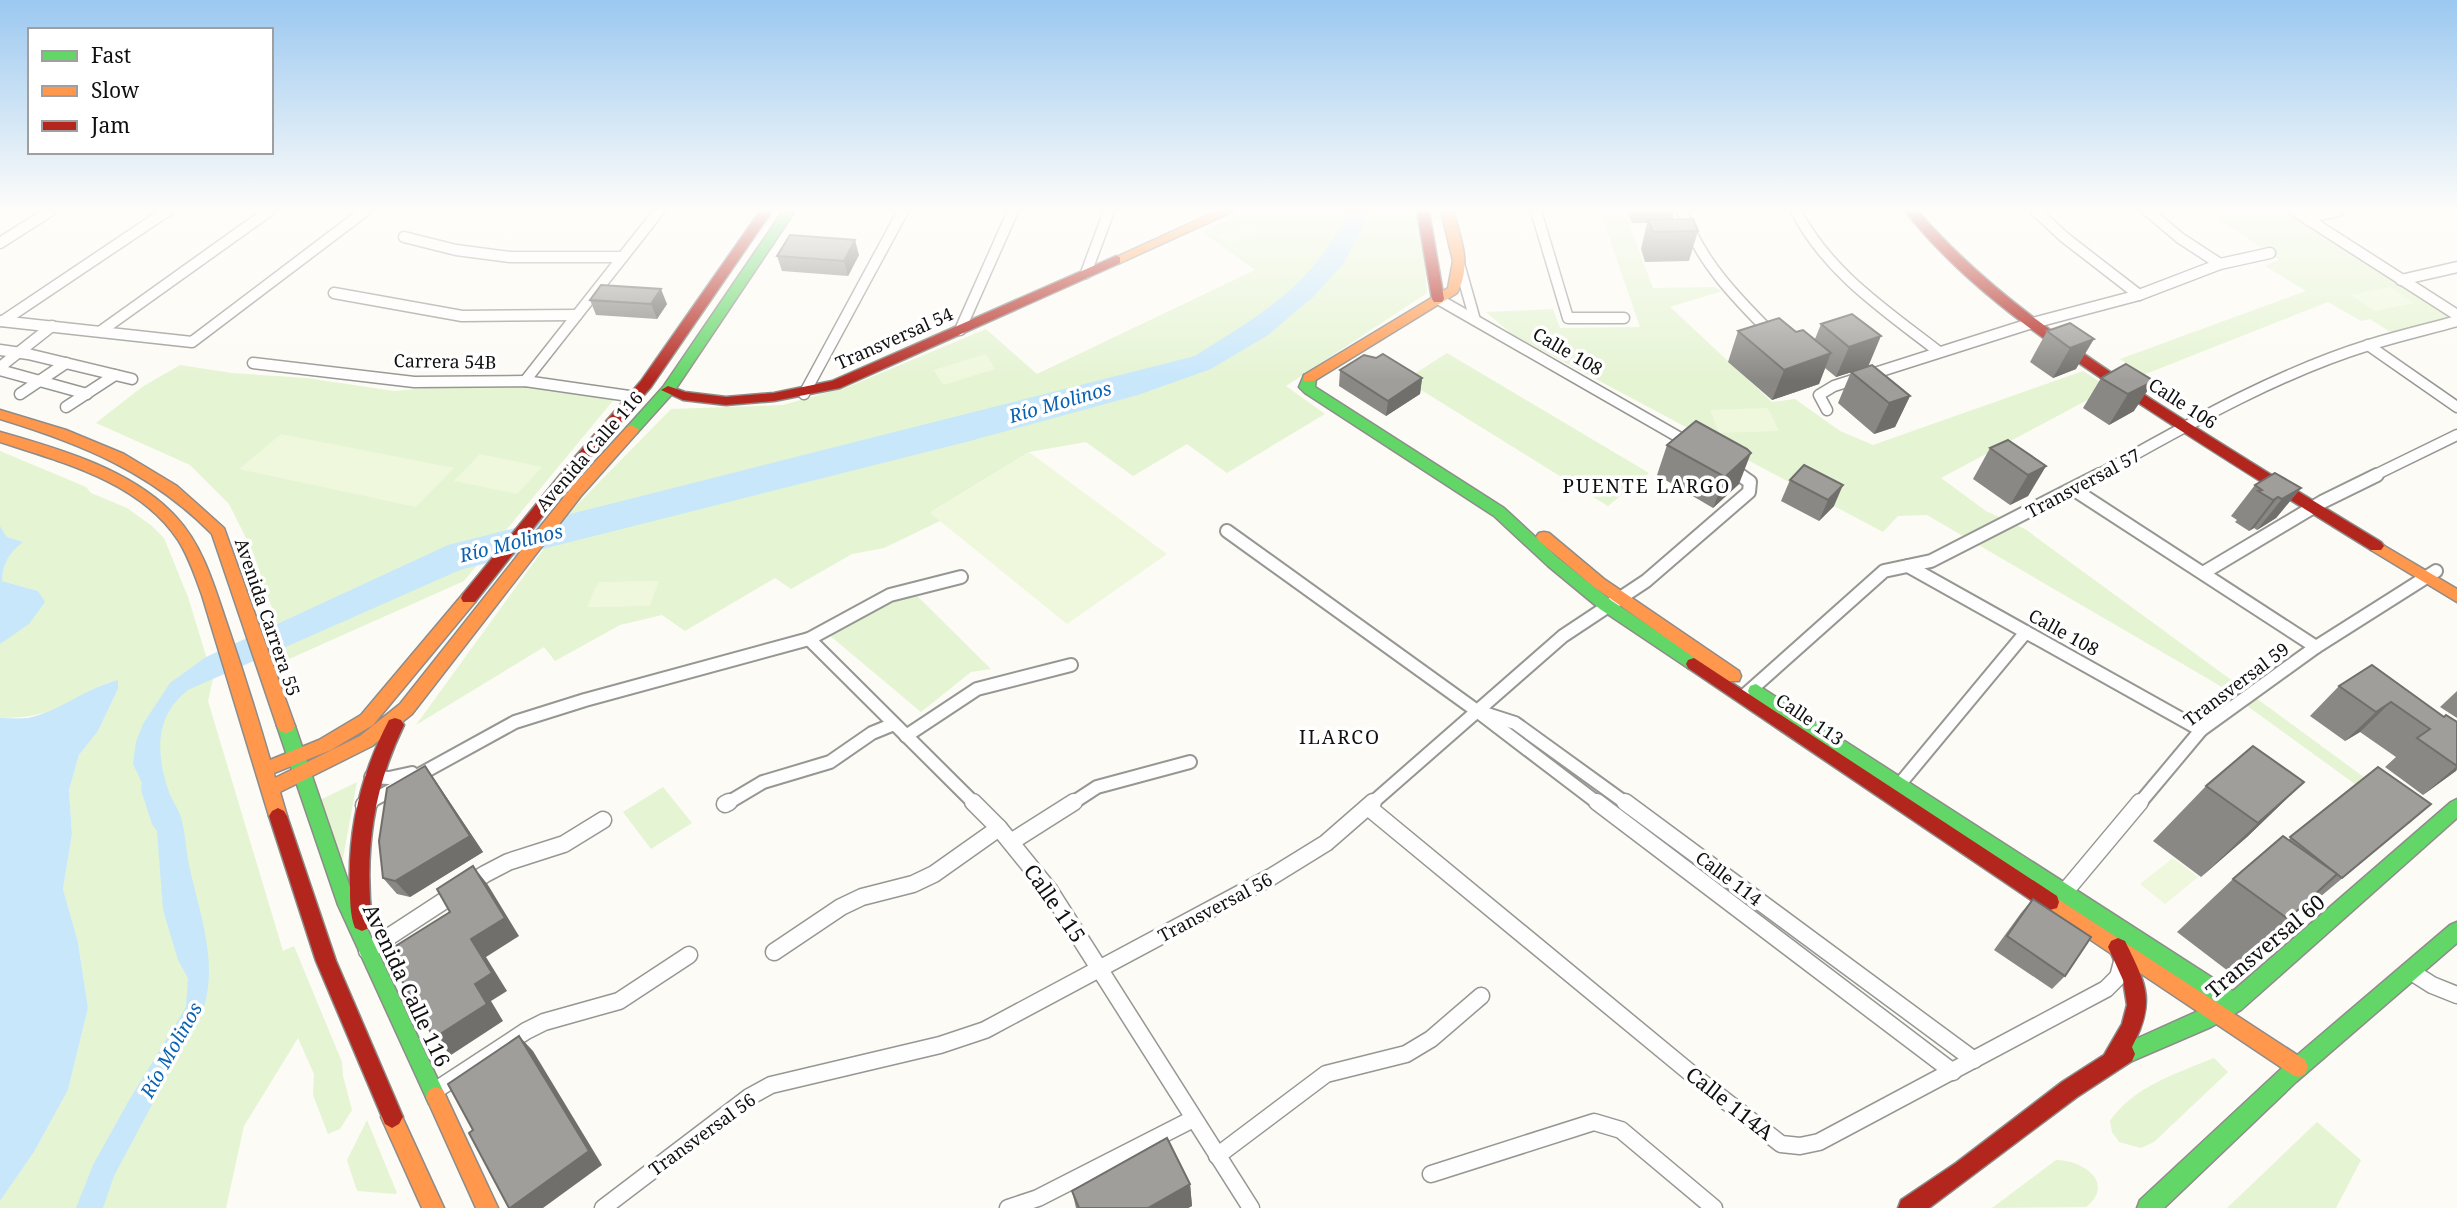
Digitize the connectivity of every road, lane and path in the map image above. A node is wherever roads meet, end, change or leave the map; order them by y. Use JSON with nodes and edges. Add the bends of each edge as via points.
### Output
{"nodes":[{"id":1,"x":82,"y":267,"type":"edge"},
{"id":2,"x":190,"y":267,"type":"edge"},
{"id":3,"x":291,"y":267,"type":"edge"},
{"id":4,"x":615,"y":267,"type":"edge"},
{"id":5,"x":727,"y":267,"type":"edge"},
{"id":6,"x":751,"y":267,"type":"edge"},
{"id":7,"x":873,"y":267,"type":"edge"},
{"id":8,"x":988,"y":267,"type":"edge"},
{"id":9,"x":1088,"y":267,"type":"edge"},
{"id":10,"x":1097,"y":267,"type":"edge"},
{"id":11,"x":1432,"y":267,"type":"edge"},
{"id":12,"x":1460,"y":267,"type":"joint"},
{"id":13,"x":1553,"y":267,"type":"edge"},
{"id":14,"x":1712,"y":267,"type":"edge"},
{"id":15,"x":1833,"y":267,"type":"edge"},
{"id":16,"x":1967,"y":267,"type":"edge"},
{"id":17,"x":1978,"y":267,"type":"edge"},
{"id":18,"x":2103,"y":267,"type":"edge"},
{"id":19,"x":2211,"y":267,"type":"edge"},
{"id":20,"x":2382,"y":267,"type":"edge"},
{"id":21,"x":2455,"y":267,"type":"edge"},
{"id":22,"x":1086,"y":272,"type":"junction"},
{"id":23,"x":2401,"y":280,"type":"junction"},
{"id":24,"x":334,"y":293,"type":"dead end"},
{"id":25,"x":2139,"y":295,"type":"junction"},
{"id":26,"x":1437,"y":299,"type":"junction"},
{"id":27,"x":2457,"y":314,"type":"edge"},
{"id":28,"x":578,"y":315,"type":"junction"},
{"id":29,"x":1568,"y":318,"type":"joint"},
{"id":30,"x":1624,"y":318,"type":"dead end"},
{"id":31,"x":1475,"y":320,"type":"junction"},
{"id":32,"x":1,"y":321,"type":"edge"},
{"id":33,"x":2457,"y":321,"type":"edge"},
{"id":34,"x":2036,"y":322,"type":"junction"},
{"id":35,"x":52,"y":326,"type":"junction"},
{"id":36,"x":65,"y":327,"type":"junction"},
{"id":37,"x":960,"y":330,"type":"junction"},
{"id":38,"x":101,"y":331,"type":"junction"},
{"id":39,"x":1782,"y":343,"type":"edge"},
{"id":40,"x":2368,"y":345,"type":"junction"},
{"id":41,"x":0,"y":350,"type":"edge"},
{"id":42,"x":1939,"y":352,"type":"junction"},
{"id":43,"x":23,"y":353,"type":"junction"},
{"id":44,"x":66,"y":363,"type":"junction"},
{"id":45,"x":253,"y":363,"type":"dead end"},
{"id":46,"x":0,"y":368,"type":"edge"},
{"id":47,"x":115,"y":375,"type":"junction"},
{"id":48,"x":1824,"y":377,"type":"edge"},
{"id":49,"x":132,"y":379,"type":"dead end"},
{"id":50,"x":42,"y":381,"type":"junction"},
{"id":51,"x":526,"y":381,"type":"junction"},
{"id":52,"x":1834,"y":386,"type":"junction"},
{"id":53,"x":668,"y":390,"type":"junction"},
{"id":54,"x":20,"y":394,"type":"dead end"},
{"id":55,"x":87,"y":394,"type":"junction"},
{"id":56,"x":804,"y":394,"type":"junction"},
{"id":57,"x":636,"y":397,"type":"junction"},
{"id":58,"x":702,"y":399,"type":"junction"},
{"id":59,"x":66,"y":407,"type":"dead end"},
{"id":60,"x":2457,"y":407,"type":"edge"},
{"id":61,"x":1827,"y":410,"type":"dead end"},
{"id":62,"x":650,"y":411,"type":"junction"},
{"id":63,"x":0,"y":414,"type":"edge"},
{"id":64,"x":2188,"y":425,"type":"junction"},
{"id":65,"x":2457,"y":435,"type":"edge"},
{"id":66,"x":0,"y":437,"type":"edge"},
{"id":67,"x":1702,"y":450,"type":"edge"},
{"id":68,"x":1723,"y":463,"type":"edge"},
{"id":69,"x":2073,"y":489,"type":"junction"},
{"id":70,"x":2318,"y":505,"type":"junction"},
{"id":71,"x":1227,"y":531,"type":"dead end"},
{"id":72,"x":1908,"y":566,"type":"junction"},
{"id":73,"x":2203,"y":573,"type":"junction"},
{"id":74,"x":2431,"y":574,"type":"junction"},
{"id":75,"x":961,"y":577,"type":"dead end"},
{"id":76,"x":2457,"y":584,"type":"edge"},
{"id":77,"x":2457,"y":596,"type":"edge"},
{"id":78,"x":1613,"y":601,"type":"junction"},
{"id":79,"x":2026,"y":632,"type":"junction"},
{"id":80,"x":809,"y":639,"type":"junction"},
{"id":81,"x":2316,"y":647,"type":"junction"},
{"id":82,"x":1071,"y":665,"type":"dead end"},
{"id":83,"x":1747,"y":693,"type":"junction"},
{"id":84,"x":406,"y":709,"type":"junction"},
{"id":85,"x":1477,"y":711,"type":"junction"},
{"id":86,"x":894,"y":724,"type":"junction"},
{"id":87,"x":2201,"y":730,"type":"junction"},
{"id":88,"x":906,"y":736,"type":"junction"},
{"id":89,"x":295,"y":756,"type":"junction"},
{"id":90,"x":1190,"y":762,"type":"dead end"},
{"id":91,"x":432,"y":767,"type":"junction"},
{"id":92,"x":264,"y":770,"type":"junction"},
{"id":93,"x":301,"y":774,"type":"junction"},
{"id":94,"x":371,"y":777,"type":"junction"},
{"id":95,"x":269,"y":789,"type":"junction"},
{"id":96,"x":1894,"y":791,"type":"junction"},
{"id":97,"x":725,"y":804,"type":"dead end"},
{"id":98,"x":364,"y":805,"type":"junction"},
{"id":99,"x":1368,"y":807,"type":"junction"},
{"id":100,"x":2457,"y":807,"type":"edge"},
{"id":101,"x":603,"y":820,"type":"dead end"},
{"id":102,"x":999,"y":828,"type":"junction"},
{"id":103,"x":1011,"y":842,"type":"junction"},
{"id":104,"x":2063,"y":894,"type":"junction"},
{"id":105,"x":2457,"y":930,"type":"edge"},
{"id":106,"x":366,"y":951,"type":"junction"},
{"id":107,"x":775,"y":952,"type":"dead end"},
{"id":108,"x":2120,"y":952,"type":"junction"},
{"id":109,"x":689,"y":955,"type":"dead end"},
{"id":110,"x":1101,"y":969,"type":"junction"},
{"id":111,"x":2410,"y":971,"type":"junction"},
{"id":112,"x":2457,"y":995,"type":"edge"},
{"id":113,"x":1481,"y":996,"type":"dead end"},
{"id":114,"x":2234,"y":1003,"type":"junction"},
{"id":115,"x":2219,"y":1013,"type":"junction"},
{"id":116,"x":1974,"y":1060,"type":"junction"},
{"id":117,"x":2110,"y":1062,"type":"junction"},
{"id":118,"x":2298,"y":1067,"type":"junction"},
{"id":119,"x":1953,"y":1072,"type":"junction"},
{"id":120,"x":433,"y":1092,"type":"junction"},
{"id":121,"x":1193,"y":1119,"type":"junction"},
{"id":122,"x":1217,"y":1156,"type":"junction"},
{"id":123,"x":1432,"y":1174,"type":"dead end"},
{"id":124,"x":1039,"y":1203,"type":"edge"},
{"id":125,"x":433,"y":1208,"type":"edge"},
{"id":126,"x":487,"y":1208,"type":"edge"},
{"id":127,"x":603,"y":1208,"type":"edge"},
{"id":128,"x":1008,"y":1208,"type":"edge"},
{"id":129,"x":1251,"y":1208,"type":"edge"},
{"id":130,"x":1714,"y":1208,"type":"edge"},
{"id":131,"x":1909,"y":1208,"type":"edge"},
{"id":132,"x":2148,"y":1208,"type":"edge"}],
"edges":[{"from":1,"to":32,"type":"street"},
{"from":2,"to":38,"type":"street"},
{"from":3,"to":38,"type":"street","via":[[192,342]]},
{"from":4,"to":28,"type":"street"},
{"from":5,"to":57,"type":"main road","name":"Avenida Calle 116"},
{"from":6,"to":53,"type":"main road","name":"Avenida Calle 116"},
{"from":7,"to":56,"type":"street"},
{"from":8,"to":37,"type":"street"},
{"from":9,"to":22,"type":"street"},
{"from":10,"to":22,"type":"main road","name":"Transversal 54"},
{"from":11,"to":26,"type":"main road"},
{"from":12,"to":26,"type":"main road","via":[[1458,284]]},
{"from":12,"to":31,"type":"street"},
{"from":13,"to":29,"type":"street"},
{"from":14,"to":39,"type":"street"},
{"from":15,"to":42,"type":"street"},
{"from":16,"to":34,"type":"main road","name":"Calle 106"},
{"from":17,"to":34,"type":"main road","name":"Calle 106"},
{"from":18,"to":25,"type":"street"},
{"from":19,"to":25,"type":"street"},
{"from":20,"to":23,"type":"street"},
{"from":21,"to":23,"type":"street"},
{"from":22,"to":37,"type":"main road","name":"Transversal 54"},
{"from":23,"to":27,"type":"street"},
{"from":24,"to":28,"type":"street","via":[[462,316]]},
{"from":25,"to":34,"type":"street"},
{"from":26,"to":31,"type":"street","name":"Calle 108"},
{"from":26,"to":78,"type":"main road","name":"Calle 113","via":[[1310,384],[1503,509]]},
{"from":28,"to":51,"type":"street"},
{"from":29,"to":30,"type":"street"},
{"from":31,"to":67,"type":"street","name":"Calle 108"},
{"from":32,"to":35,"type":"street"},
{"from":33,"to":40,"type":"street","name":"Transversal 57"},
{"from":34,"to":42,"type":"street"},
{"from":34,"to":64,"type":"main road","name":"Calle 106"},
{"from":35,"to":36,"type":"street"},
{"from":35,"to":43,"type":"street"},
{"from":36,"to":38,"type":"street"},
{"from":36,"to":43,"type":"street"},
{"from":37,"to":56,"type":"main road","name":"Transversal 54"},
{"from":40,"to":60,"type":"street"},
{"from":40,"to":64,"type":"street","name":"Transversal 57"},
{"from":41,"to":43,"type":"street"},
{"from":42,"to":52,"type":"street"},
{"from":43,"to":44,"type":"street"},
{"from":43,"to":46,"type":"street"},
{"from":44,"to":47,"type":"street"},
{"from":44,"to":50,"type":"street"},
{"from":45,"to":51,"type":"street","name":"Carrera 54B","via":[[414,382]]},
{"from":46,"to":50,"type":"street"},
{"from":47,"to":49,"type":"street"},
{"from":47,"to":55,"type":"street"},
{"from":48,"to":52,"type":"street"},
{"from":50,"to":54,"type":"street"},
{"from":50,"to":55,"type":"street"},
{"from":51,"to":57,"type":"street","name":"Carrera 54B"},
{"from":52,"to":61,"type":"street","via":[[1819,395]]},
{"from":53,"to":58,"type":"main road"},
{"from":53,"to":62,"type":"main road","name":"Avenida Calle 116"},
{"from":55,"to":59,"type":"street"},
{"from":56,"to":58,"type":"main road"},
{"from":57,"to":89,"type":"main road","name":"Avenida Calle 116","via":[[370,718]]},
{"from":58,"to":62,"type":"main road"},
{"from":62,"to":84,"type":"main road","name":"Avenida Calle 116","via":[[558,514]]},
{"from":63,"to":89,"type":"main road","name":"Avenida Carrera 55","via":[[45,427],[170,483],[219,532]]},
{"from":64,"to":69,"type":"street","name":"Transversal 57"},
{"from":64,"to":70,"type":"main road","name":"Calle 106"},
{"from":65,"to":70,"type":"street"},
{"from":66,"to":92,"type":"main road","via":[[118,483],[166,515],[194,553]]},
{"from":68,"to":78,"type":"street","name":"Transversal 56","via":[[1750,482],[1749,492],[1659,571]]},
{"from":69,"to":72,"type":"street","name":"Transversal 57","via":[[1931,561]]},
{"from":69,"to":73,"type":"street"},
{"from":70,"to":73,"type":"street"},
{"from":70,"to":74,"type":"main road","name":"Calle 106"},
{"from":71,"to":85,"type":"street","name":"Calle 114"},
{"from":72,"to":79,"type":"street","name":"Calle 108"},
{"from":72,"to":83,"type":"street","name":"Transversal 57","via":[[1878,574]]},
{"from":73,"to":81,"type":"street"},
{"from":74,"to":76,"type":"main road","name":"Calle 106"},
{"from":74,"to":77,"type":"main road","name":"Calle 106"},
{"from":74,"to":81,"type":"street","name":"Transversal 59"},
{"from":75,"to":80,"type":"street","via":[[890,595]]},
{"from":78,"to":83,"type":"main road","name":"Calle 113"},
{"from":78,"to":85,"type":"street","name":"Transversal 56","via":[[1563,636]]},
{"from":79,"to":87,"type":"street","name":"Calle 108"},
{"from":79,"to":96,"type":"street"},
{"from":80,"to":86,"type":"street","name":"Calle 115"},
{"from":80,"to":91,"type":"street","via":[[523,720]]},
{"from":81,"to":87,"type":"street","name":"Transversal 59"},
{"from":82,"to":88,"type":"street","via":[[977,689]]},
{"from":83,"to":96,"type":"main road","name":"Calle 113"},
{"from":84,"to":93,"type":"main road","name":"Avenida Calle 116","via":[[366,741]]},
{"from":84,"to":94,"type":"main road"},
{"from":85,"to":99,"type":"street","name":"Transversal 56"},
{"from":85,"to":116,"type":"street","name":"Calle 114","via":[[1514,723]]},
{"from":85,"to":119,"type":"street","name":"Calle 114"},
{"from":86,"to":88,"type":"street","name":"Calle 115"},
{"from":86,"to":97,"type":"street","via":[[830,762],[763,782]]},
{"from":87,"to":104,"type":"street","name":"Transversal 59"},
{"from":88,"to":102,"type":"street","name":"Calle 115"},
{"from":89,"to":92,"type":"main road","name":"Avenida Calle 116"},
{"from":89,"to":93,"type":"main road","name":"Avenida Calle 116"},
{"from":90,"to":103,"type":"street","via":[[1097,787]]},
{"from":91,"to":94,"type":"street","via":[[397,777]]},
{"from":91,"to":98,"type":"street"},
{"from":92,"to":95,"type":"main road"},
{"from":93,"to":95,"type":"main road","name":"Avenida Calle 116"},
{"from":93,"to":106,"type":"main road","name":"Avenida Calle 116"},
{"from":94,"to":98,"type":"main road"},
{"from":95,"to":125,"type":"main road","via":[[325,955]]},
{"from":96,"to":104,"type":"main road","name":"Calle 113"},
{"from":96,"to":108,"type":"main road","name":"Calle 113"},
{"from":98,"to":106,"type":"main road","via":[[357,878]]},
{"from":99,"to":110,"type":"street","name":"Transversal 56","via":[[1303,859]]},
{"from":99,"to":119,"type":"street","name":"Calle 114A","via":[[1782,1144],[1805,1147],[1819,1142]]},
{"from":100,"to":114,"type":"main road","name":"Transversal 60"},
{"from":101,"to":106,"type":"street","via":[[564,844],[485,874]]},
{"from":102,"to":103,"type":"street","name":"Calle 115"},
{"from":102,"to":107,"type":"street","via":[[934,874],[841,907]]},
{"from":103,"to":110,"type":"street","name":"Calle 115"},
{"from":104,"to":114,"type":"main road","name":"Calle 113"},
{"from":105,"to":111,"type":"main road"},
{"from":106,"to":120,"type":"main road","name":"Avenida Calle 116"},
{"from":108,"to":115,"type":"main road","name":"Calle 113"},
{"from":108,"to":116,"type":"street","name":"Calle 114A","via":[[2118,977],[2106,989]]},
{"from":108,"to":117,"type":"main road","via":[[2138,995],[2139,1012]]},
{"from":109,"to":120,"type":"street","via":[[619,1000],[526,1031]]},
{"from":110,"to":121,"type":"street","name":"Calle 115"},
{"from":110,"to":127,"type":"street","name":"Transversal 56","via":[[962,1039],[771,1085]]},
{"from":111,"to":112,"type":"street"},
{"from":111,"to":118,"type":"main road"},
{"from":113,"to":122,"type":"street","via":[[1406,1054],[1326,1074]]},
{"from":114,"to":115,"type":"main road","name":"Transversal 60"},
{"from":115,"to":117,"type":"main road","name":"Transversal 60","via":[[2157,1037]]},
{"from":115,"to":118,"type":"main road","name":"Calle 113"},
{"from":116,"to":119,"type":"street","name":"Calle 114A"},
{"from":117,"to":131,"type":"main road","name":"Transversal 60","via":[[1992,1153]]},
{"from":118,"to":132,"type":"main road"},
{"from":120,"to":126,"type":"main road","name":"Avenida Calle 116"},
{"from":121,"to":122,"type":"street","name":"Calle 115"},
{"from":121,"to":124,"type":"street"},
{"from":122,"to":129,"type":"street","name":"Calle 115"},
{"from":123,"to":130,"type":"street","via":[[1594,1122],[1621,1130]]},
{"from":124,"to":128,"type":"street"}]}
